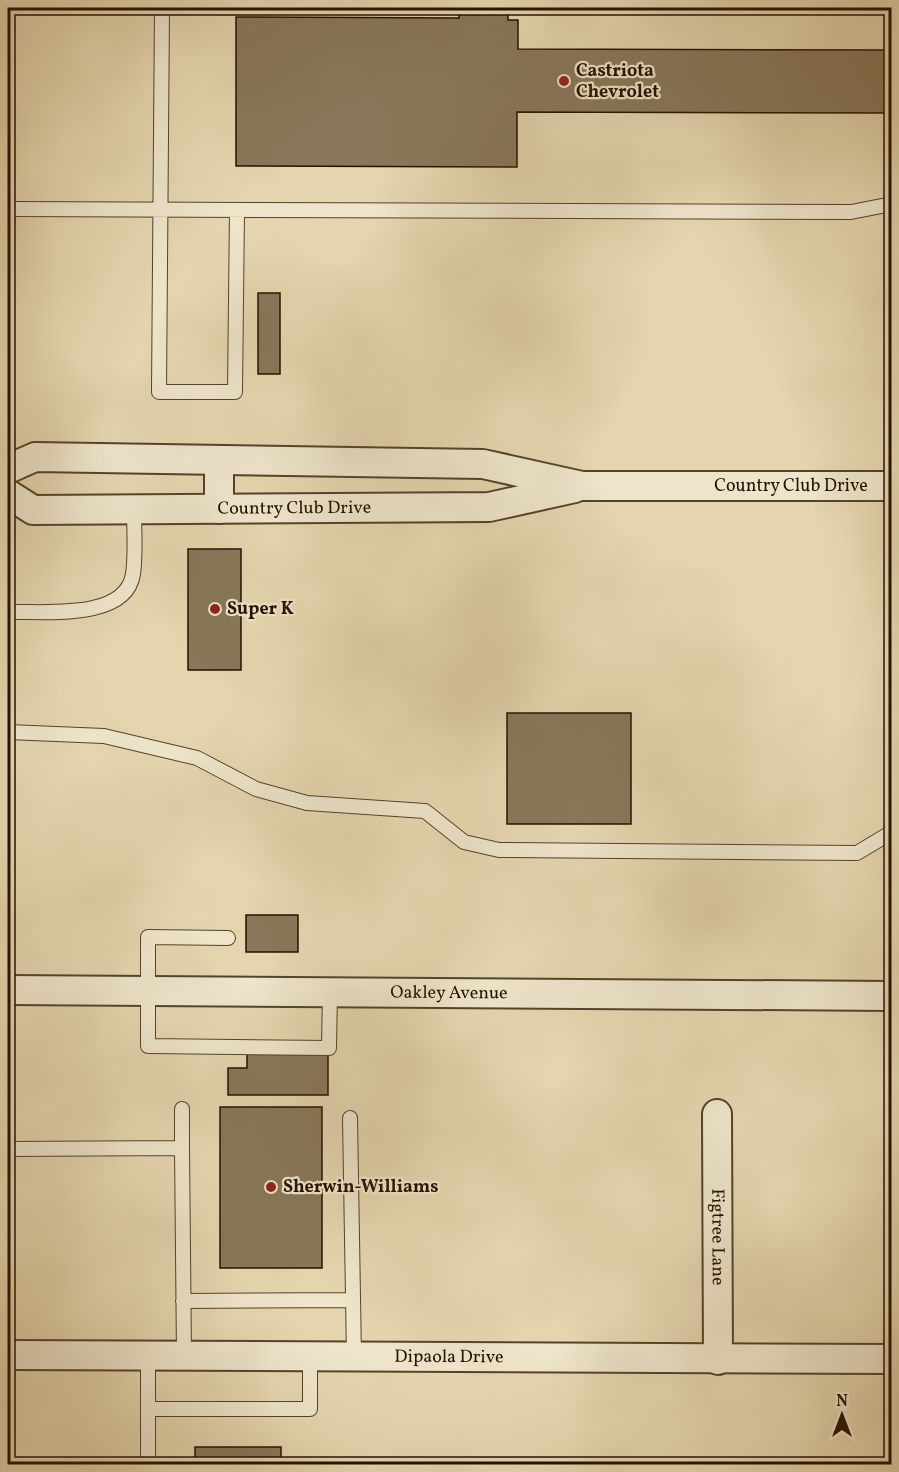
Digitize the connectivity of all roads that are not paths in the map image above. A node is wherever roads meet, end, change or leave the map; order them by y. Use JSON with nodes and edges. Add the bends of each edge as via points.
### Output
{"nodes":[{"id":1,"x":162,"y":8,"type":"edge"},
{"id":2,"x":891,"y":204,"type":"edge"},
{"id":3,"x":8,"y":209,"type":"edge"},
{"id":4,"x":160,"y":210,"type":"junction"},
{"id":5,"x":237,"y":210,"type":"junction"},
{"id":6,"x":219,"y":462,"type":"junction"},
{"id":7,"x":325,"y":463,"type":"junction"},
{"id":8,"x":8,"y":469,"type":"edge"},
{"id":9,"x":582,"y":486,"type":"junction"},
{"id":10,"x":891,"y":486,"type":"edge"},
{"id":11,"x":8,"y":494,"type":"edge"},
{"id":12,"x":324,"y":508,"type":"junction"},
{"id":13,"x":134,"y":509,"type":"junction"},
{"id":14,"x":219,"y":509,"type":"junction"},
{"id":15,"x":8,"y":612,"type":"edge"},
{"id":16,"x":8,"y":732,"type":"edge"},
{"id":17,"x":891,"y":832,"type":"edge"},
{"id":18,"x":228,"y":938,"type":"dead end"},
{"id":19,"x":8,"y":990,"type":"edge"},
{"id":20,"x":148,"y":991,"type":"junction"},
{"id":21,"x":330,"y":992,"type":"junction"},
{"id":22,"x":891,"y":996,"type":"edge"},
{"id":23,"x":182,"y":1109,"type":"dead end"},
{"id":24,"x":717,"y":1114,"type":"dead end"},
{"id":25,"x":350,"y":1118,"type":"dead end"},
{"id":26,"x":182,"y":1148,"type":"junction"},
{"id":27,"x":8,"y":1149,"type":"edge"},
{"id":28,"x":353,"y":1300,"type":"junction"},
{"id":29,"x":183,"y":1301,"type":"junction"},
{"id":30,"x":8,"y":1355,"type":"edge"},
{"id":31,"x":148,"y":1356,"type":"junction"},
{"id":32,"x":184,"y":1356,"type":"junction"},
{"id":33,"x":310,"y":1357,"type":"junction"},
{"id":34,"x":354,"y":1357,"type":"junction"},
{"id":35,"x":891,"y":1359,"type":"edge"},
{"id":36,"x":718,"y":1360,"type":"junction"},
{"id":37,"x":148,"y":1409,"type":"junction"},
{"id":38,"x":148,"y":1464,"type":"edge"}],
"edges":[{"from":1,"to":4,"type":"lane"},
{"from":2,"to":5,"type":"lane","via":[[851,212]]},
{"from":3,"to":4,"type":"lane"},
{"from":4,"to":5,"type":"lane"},
{"from":4,"to":5,"type":"lane","via":[[159,392],[235,393]]},
{"from":6,"to":7,"type":"street","name":"Country Club Drive"},
{"from":6,"to":8,"type":"street","name":"Country Club Drive","via":[[36,457]]},
{"from":6,"to":14,"type":"street"},
{"from":7,"to":9,"type":"street","name":"Country Club Drive","via":[[483,464]]},
{"from":7,"to":12,"type":"street"},
{"from":9,"to":10,"type":"street","name":"Country Club Drive"},
{"from":9,"to":12,"type":"street","name":"Country Club Drive","via":[[489,507]]},
{"from":11,"to":13,"type":"street","name":"Country Club Drive","via":[[33,510]]},
{"from":12,"to":14,"type":"street","name":"Country Club Drive"},
{"from":13,"to":14,"type":"street","name":"Country Club Drive"},
{"from":13,"to":15,"type":"lane","via":[[133,576],[126,592],[115,602],[86,609]]},
{"from":16,"to":17,"type":"lane","via":[[104,736],[197,758],[256,789],[307,803],[425,811],[464,842],[499,850],[857,853]]},
{"from":18,"to":20,"type":"lane","via":[[148,937]]},
{"from":19,"to":20,"type":"street","name":"Oakley Avenue"},
{"from":20,"to":21,"type":"street","name":"Oakley Avenue"},
{"from":20,"to":21,"type":"lane","via":[[148,1046],[329,1048]]},
{"from":21,"to":22,"type":"street","name":"Oakley Avenue"},
{"from":23,"to":26,"type":"lane"},
{"from":24,"to":36,"type":"street","name":"Figtree Lane"},
{"from":25,"to":28,"type":"lane"},
{"from":26,"to":27,"type":"lane"},
{"from":26,"to":29,"type":"lane"},
{"from":28,"to":29,"type":"lane"},
{"from":28,"to":34,"type":"lane"},
{"from":29,"to":32,"type":"lane"},
{"from":30,"to":31,"type":"street","name":"Dipaola Drive"},
{"from":31,"to":32,"type":"street","name":"Dipaola Drive"},
{"from":31,"to":37,"type":"lane"},
{"from":32,"to":33,"type":"street","name":"Dipaola Drive"},
{"from":33,"to":34,"type":"street","name":"Dipaola Drive"},
{"from":33,"to":37,"type":"lane","via":[[310,1409]]},
{"from":34,"to":36,"type":"street","name":"Dipaola Drive"},
{"from":35,"to":36,"type":"street","name":"Dipaola Drive"},
{"from":37,"to":38,"type":"lane"}]}
